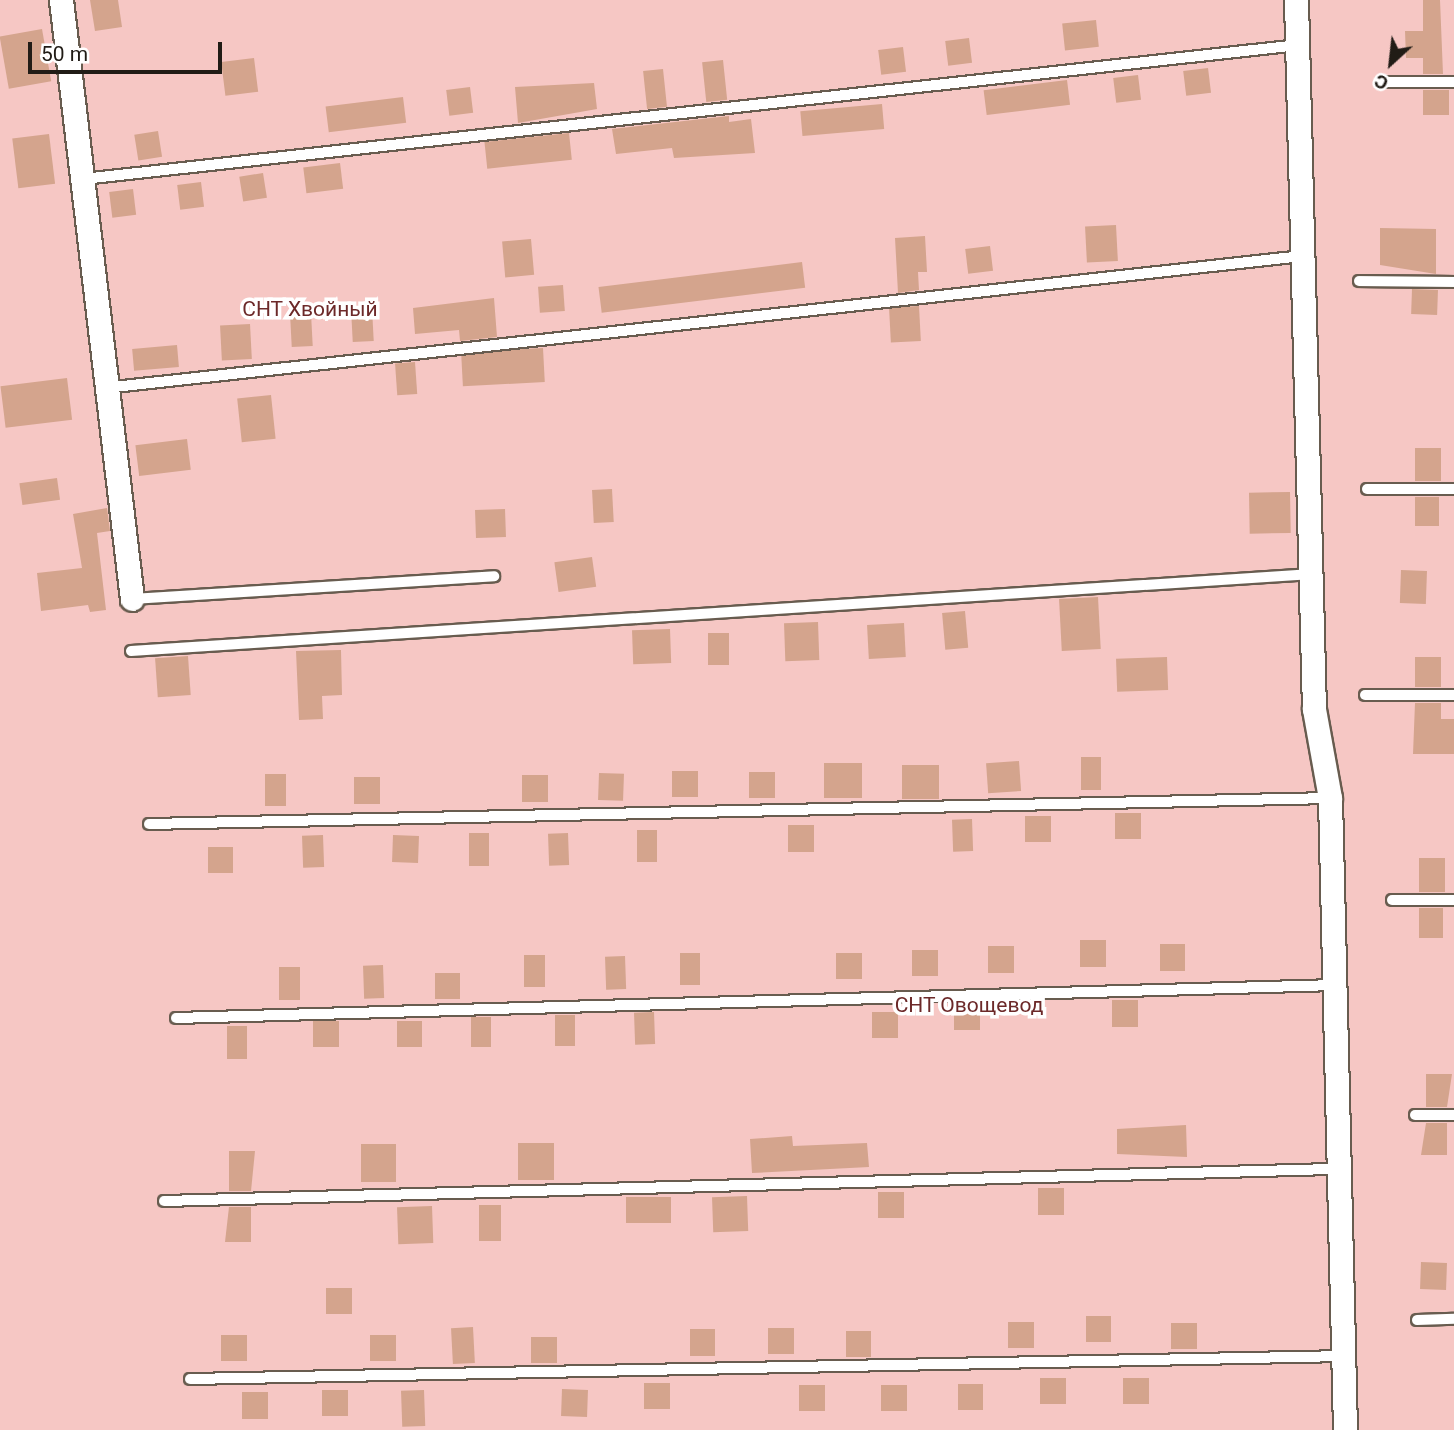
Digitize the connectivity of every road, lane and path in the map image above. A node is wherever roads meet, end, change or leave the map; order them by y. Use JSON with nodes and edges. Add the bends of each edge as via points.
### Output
{"nodes":[{"id":1,"x":61,"y":0,"type":"edge"},
{"id":2,"x":1296,"y":0,"type":"edge"},
{"id":3,"x":1301,"y":44,"type":"junction"},
{"id":4,"x":1382,"y":82,"type":"dead end"},
{"id":5,"x":1454,"y":82,"type":"edge"},
{"id":6,"x":83,"y":179,"type":"junction"},
{"id":7,"x":1303,"y":256,"type":"junction"},
{"id":8,"x":1359,"y":281,"type":"dead end"},
{"id":9,"x":1454,"y":282,"type":"edge"},
{"id":10,"x":105,"y":388,"type":"junction"},
{"id":11,"x":1367,"y":489,"type":"dead end"},
{"id":12,"x":1454,"y":489,"type":"edge"},
{"id":13,"x":1312,"y":575,"type":"junction"},
{"id":14,"x":494,"y":576,"type":"dead end"},
{"id":15,"x":132,"y":599,"type":"joint"},
{"id":16,"x":131,"y":651,"type":"dead end"},
{"id":17,"x":1365,"y":695,"type":"dead end"},
{"id":18,"x":1454,"y":695,"type":"edge"},
{"id":19,"x":1330,"y":798,"type":"junction"},
{"id":20,"x":149,"y":824,"type":"dead end"},
{"id":21,"x":1392,"y":900,"type":"dead end"},
{"id":22,"x":1454,"y":900,"type":"edge"},
{"id":23,"x":1334,"y":985,"type":"junction"},
{"id":24,"x":176,"y":1018,"type":"dead end"},
{"id":25,"x":1415,"y":1115,"type":"dead end"},
{"id":26,"x":1454,"y":1115,"type":"edge"},
{"id":27,"x":1335,"y":1169,"type":"junction"},
{"id":28,"x":164,"y":1201,"type":"dead end"},
{"id":29,"x":1454,"y":1319,"type":"edge"},
{"id":30,"x":1417,"y":1320,"type":"dead end"},
{"id":31,"x":1345,"y":1356,"type":"junction"},
{"id":32,"x":190,"y":1379,"type":"dead end"},
{"id":33,"x":1345,"y":1430,"type":"edge"}],
"edges":[{"from":1,"to":6,"type":"street"},
{"from":2,"to":3,"type":"street"},
{"from":3,"to":6,"type":"lane"},
{"from":3,"to":7,"type":"street"},
{"from":4,"to":5,"type":"lane"},
{"from":6,"to":10,"type":"street"},
{"from":7,"to":10,"type":"lane"},
{"from":7,"to":13,"type":"street"},
{"from":8,"to":9,"type":"lane"},
{"from":10,"to":15,"type":"street"},
{"from":11,"to":12,"type":"lane"},
{"from":13,"to":16,"type":"lane"},
{"from":13,"to":19,"type":"street","via":[[1314,709]]},
{"from":14,"to":15,"type":"lane"},
{"from":17,"to":18,"type":"lane"},
{"from":19,"to":20,"type":"lane"},
{"from":19,"to":23,"type":"street"},
{"from":21,"to":22,"type":"lane"},
{"from":23,"to":24,"type":"lane"},
{"from":23,"to":27,"type":"street"},
{"from":25,"to":26,"type":"lane"},
{"from":27,"to":28,"type":"lane"},
{"from":27,"to":31,"type":"street"},
{"from":29,"to":30,"type":"lane"},
{"from":31,"to":32,"type":"lane"},
{"from":31,"to":33,"type":"street"}]}
